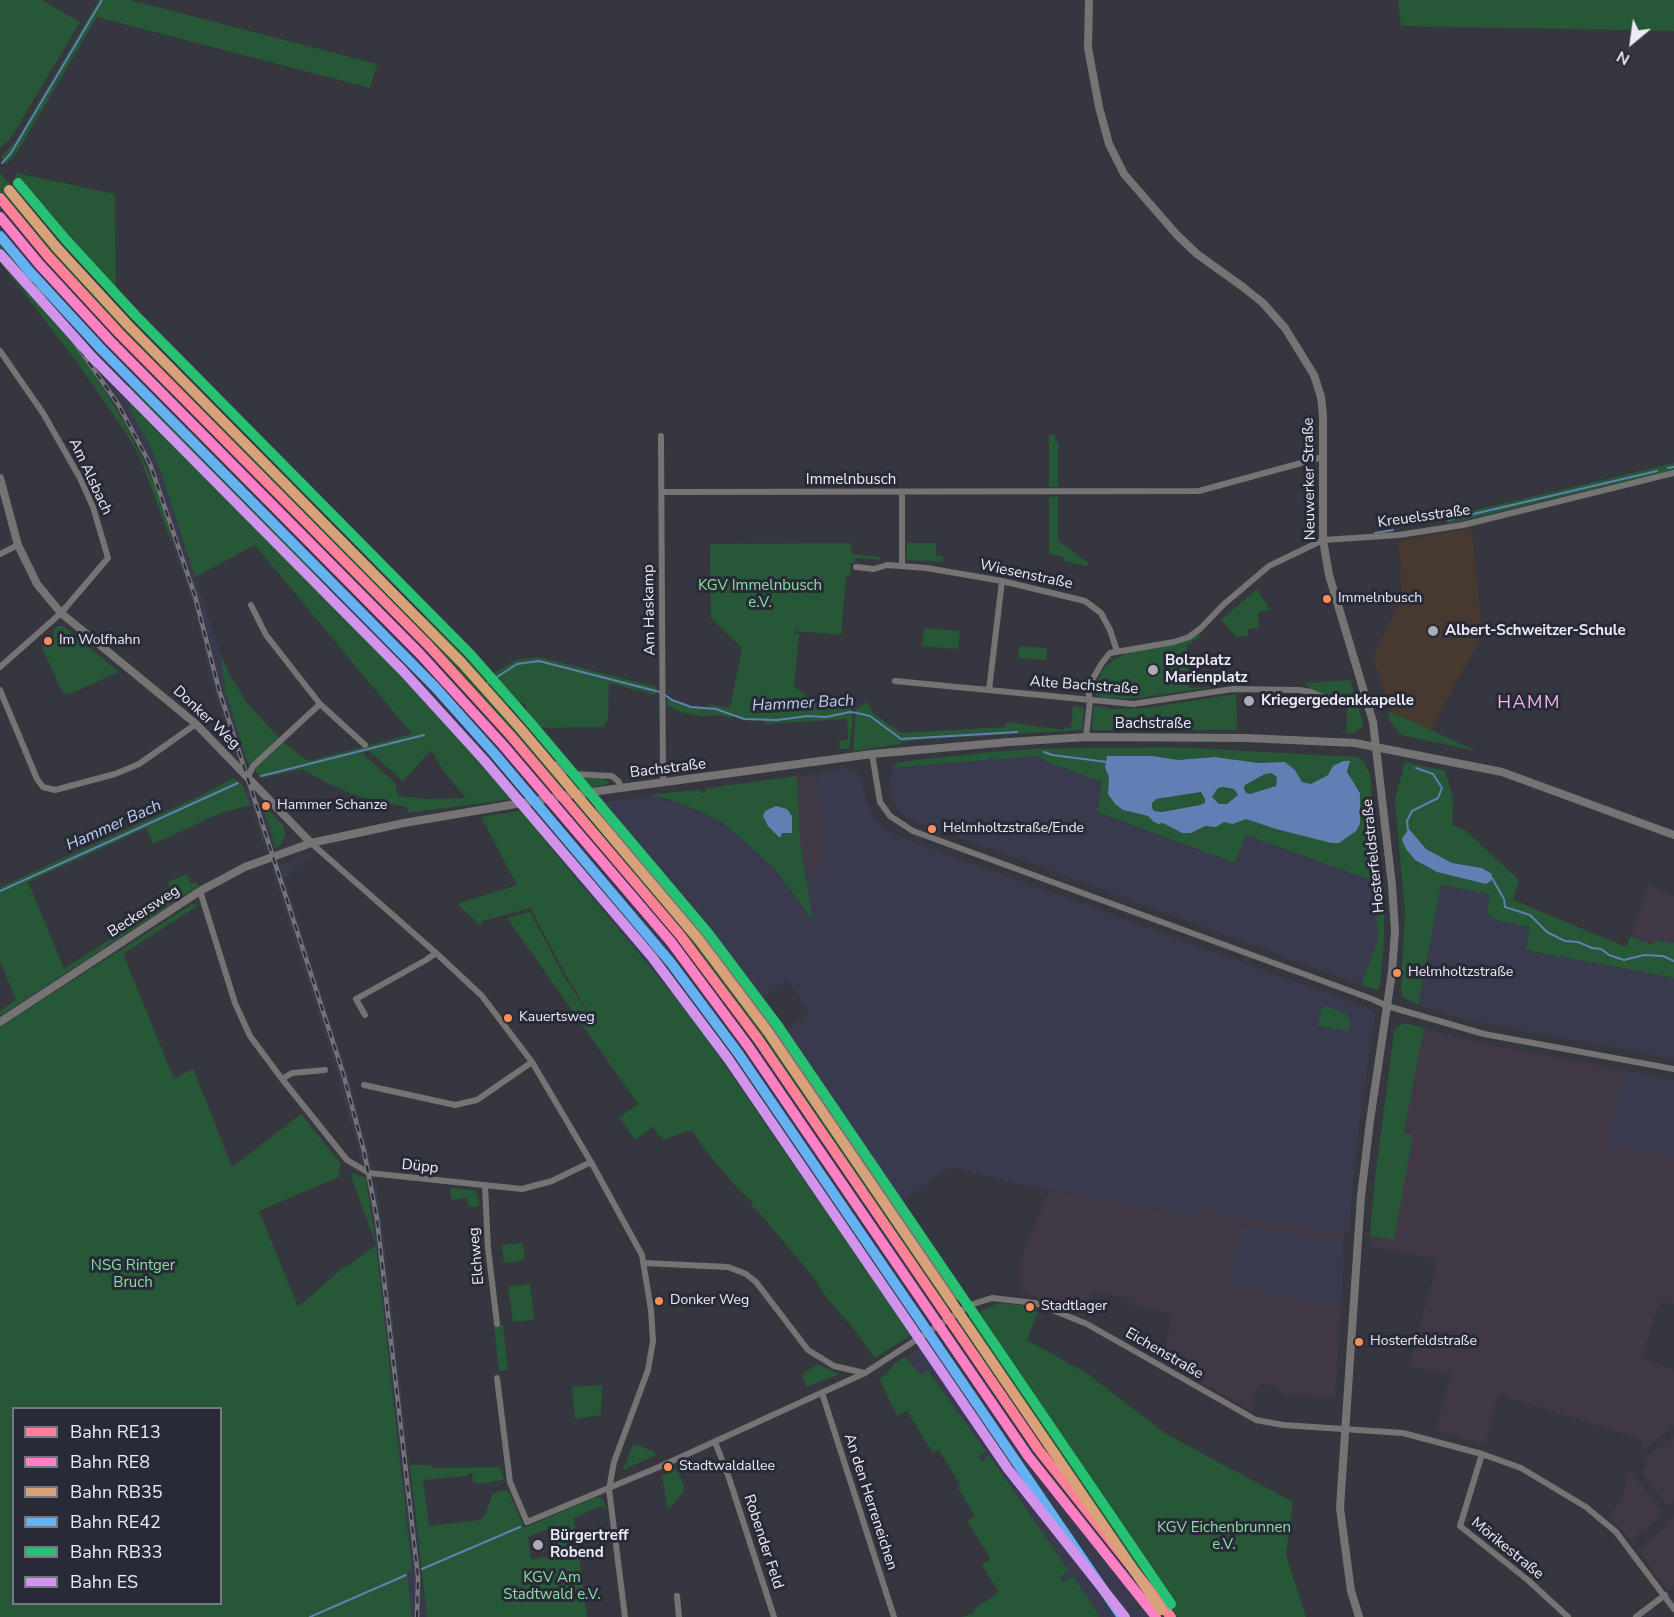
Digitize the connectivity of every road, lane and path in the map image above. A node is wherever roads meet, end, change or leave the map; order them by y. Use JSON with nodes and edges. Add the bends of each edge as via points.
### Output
{"nodes":[{"id":1,"x":1089,"y":0,"type":"edge"},
{"id":2,"x":0,"y":351,"type":"edge"},
{"id":3,"x":661,"y":436,"type":"dead end"},
{"id":4,"x":1323,"y":457,"type":"junction"},
{"id":5,"x":1674,"y":473,"type":"edge"},
{"id":6,"x":0,"y":478,"type":"edge"},
{"id":7,"x":663,"y":492,"type":"junction"},
{"id":8,"x":902,"y":492,"type":"junction"},
{"id":9,"x":1323,"y":540,"type":"junction"},
{"id":10,"x":18,"y":545,"type":"junction"},
{"id":11,"x":0,"y":554,"type":"edge"},
{"id":12,"x":902,"y":566,"type":"junction"},
{"id":13,"x":856,"y":567,"type":"dead end"},
{"id":14,"x":1002,"y":581,"type":"junction"},
{"id":15,"x":250,"y":605,"type":"dead end"},
{"id":16,"x":61,"y":613,"type":"junction"},
{"id":17,"x":1117,"y":651,"type":"junction"},
{"id":18,"x":0,"y":668,"type":"edge"},
{"id":19,"x":895,"y":681,"type":"dead end"},
{"id":20,"x":0,"y":690,"type":"edge"},
{"id":21,"x":989,"y":690,"type":"junction"},
{"id":22,"x":1089,"y":701,"type":"junction"},
{"id":23,"x":320,"y":704,"type":"junction"},
{"id":24,"x":1341,"y":704,"type":"dead end"},
{"id":25,"x":196,"y":724,"type":"junction"},
{"id":26,"x":1086,"y":737,"type":"junction"},
{"id":27,"x":365,"y":745,"type":"dead end"},
{"id":28,"x":1377,"y":747,"type":"junction"},
{"id":29,"x":872,"y":754,"type":"junction"},
{"id":30,"x":557,"y":764,"type":"dead end"},
{"id":31,"x":248,"y":777,"type":"junction"},
{"id":32,"x":663,"y":783,"type":"junction"},
{"id":33,"x":621,"y":788,"type":"junction"},
{"id":34,"x":594,"y":792,"type":"junction"},
{"id":35,"x":1674,"y":835,"type":"edge"},
{"id":36,"x":311,"y":843,"type":"junction"},
{"id":37,"x":200,"y":891,"type":"junction"},
{"id":38,"x":436,"y":953,"type":"junction"},
{"id":39,"x":1387,"y":1006,"type":"junction"},
{"id":40,"x":365,"y":1016,"type":"dead end"},
{"id":41,"x":0,"y":1022,"type":"edge"},
{"id":42,"x":532,"y":1062,"type":"junction"},
{"id":43,"x":1674,"y":1069,"type":"edge"},
{"id":44,"x":325,"y":1070,"type":"dead end"},
{"id":45,"x":282,"y":1079,"type":"junction"},
{"id":46,"x":364,"y":1085,"type":"dead end"},
{"id":47,"x":591,"y":1162,"type":"junction"},
{"id":48,"x":485,"y":1186,"type":"junction"},
{"id":49,"x":644,"y":1263,"type":"junction"},
{"id":50,"x":969,"y":1305,"type":"junction"},
{"id":51,"x":497,"y":1324,"type":"dead end"},
{"id":52,"x":865,"y":1373,"type":"junction"},
{"id":53,"x":496,"y":1378,"type":"dead end"},
{"id":54,"x":822,"y":1393,"type":"junction"},
{"id":55,"x":1346,"y":1429,"type":"junction"},
{"id":56,"x":715,"y":1442,"type":"junction"},
{"id":57,"x":1482,"y":1454,"type":"junction"},
{"id":58,"x":609,"y":1489,"type":"junction"},
{"id":59,"x":1665,"y":1595,"type":"junction"},
{"id":60,"x":677,"y":1596,"type":"dead end"},
{"id":61,"x":1674,"y":1609,"type":"edge"},
{"id":62,"x":625,"y":1617,"type":"edge"},
{"id":63,"x":679,"y":1617,"type":"edge"},
{"id":64,"x":774,"y":1617,"type":"edge"},
{"id":65,"x":894,"y":1617,"type":"edge"},
{"id":66,"x":1359,"y":1617,"type":"edge"},
{"id":67,"x":1568,"y":1617,"type":"edge"},
{"id":68,"x":1636,"y":1617,"type":"edge"}],
"edges":[{"from":1,"to":4,"type":"street","name":"Neuwerker Straße","via":[[1088,48],[1099,107],[1109,144],[1124,174],[1177,236],[1256,298],[1285,328],[1314,375],[1323,416]]},
{"from":2,"to":16,"type":"street","name":"Am Alsbach","via":[[48,421],[80,478],[108,558]]},
{"from":3,"to":7,"type":"street","name":"Am Haskamp"},
{"from":4,"to":8,"type":"street","name":"Immelnbusch","via":[[1198,491]]},
{"from":4,"to":9,"type":"street","name":"Neuwerker Straße"},
{"from":5,"to":9,"type":"street","name":"Kreuelsstraße","via":[[1463,525],[1400,535]]},
{"from":6,"to":10,"type":"street","name":"Donker Weg"},
{"from":7,"to":8,"type":"street","name":"Immelnbusch"},
{"from":7,"to":32,"type":"street","name":"Am Haskamp"},
{"from":8,"to":12,"type":"street"},
{"from":9,"to":17,"type":"street","name":"Kreuelsstraße","via":[[1269,566],[1189,637]]},
{"from":9,"to":28,"type":"street","name":"Neuwerker Straße","via":[[1329,575]]},
{"from":10,"to":11,"type":"street"},
{"from":10,"to":16,"type":"street","name":"Donker Weg","via":[[36,584]]},
{"from":12,"to":13,"type":"street","name":"Wiesenstraße"},
{"from":12,"to":14,"type":"street","name":"Wiesenstraße"},
{"from":14,"to":17,"type":"street","name":"Wiesenstraße","via":[[1085,601],[1101,613]]},
{"from":14,"to":21,"type":"street"},
{"from":15,"to":23,"type":"street","via":[[266,635]]},
{"from":16,"to":18,"type":"street"},
{"from":16,"to":25,"type":"street","name":"Donker Weg"},
{"from":17,"to":22,"type":"street","via":[[1110,653],[1094,674],[1088,687]]},
{"from":19,"to":21,"type":"street","name":"Alte Bachstraße"},
{"from":20,"to":25,"type":"street","via":[[37,779],[43,787],[55,790],[139,764]]},
{"from":21,"to":22,"type":"street","name":"Alte Bachstraße"},
{"from":22,"to":24,"type":"street","name":"Alte Bachstraße","via":[[1132,704],[1233,689],[1311,692]]},
{"from":22,"to":26,"type":"street"},
{"from":23,"to":27,"type":"street"},
{"from":23,"to":31,"type":"street","via":[[253,766]]},
{"from":25,"to":31,"type":"street","name":"Donker Weg"},
{"from":26,"to":28,"type":"street","name":"Bachstraße","via":[[1258,738]]},
{"from":26,"to":29,"type":"street","name":"Bachstraße"},
{"from":28,"to":35,"type":"street","name":"Bachstraße","via":[[1502,772]]},
{"from":28,"to":39,"type":"street","name":"Hosterfeldstraße","via":[[1395,930]]},
{"from":29,"to":32,"type":"street","name":"Bachstraße"},
{"from":29,"to":39,"type":"street","via":[[880,802],[906,828]]},
{"from":30,"to":33,"type":"street","name":"Bachstraße","via":[[573,774],[612,776]]},
{"from":31,"to":36,"type":"street","name":"Donker Weg"},
{"from":32,"to":33,"type":"street","name":"Bachstraße"},
{"from":33,"to":34,"type":"street","name":"Bachstraße"},
{"from":34,"to":36,"type":"street","name":"Bachstraße","via":[[404,822]]},
{"from":34,"to":50,"type":"street","via":[[602,812],[704,936],[786,1047],[950,1291]]},
{"from":36,"to":37,"type":"street","name":"Beckersweg","via":[[245,867]]},
{"from":36,"to":38,"type":"street","name":"Donker Weg"},
{"from":37,"to":41,"type":"street","name":"Beckersweg"},
{"from":37,"to":45,"type":"street","name":"Düpp","via":[[235,1003],[250,1036]]},
{"from":38,"to":40,"type":"street","via":[[356,999]]},
{"from":38,"to":42,"type":"street","name":"Donker Weg","via":[[482,996]]},
{"from":39,"to":43,"type":"street","via":[[1484,1034]]},
{"from":39,"to":55,"type":"street","name":"Hosterfeldstraße","via":[[1361,1196]]},
{"from":42,"to":46,"type":"street","via":[[477,1100],[455,1104]]},
{"from":42,"to":47,"type":"street","name":"Donker Weg"},
{"from":44,"to":45,"type":"street","via":[[292,1073]]},
{"from":45,"to":48,"type":"street","name":"Düpp","via":[[347,1160],[369,1173]]},
{"from":47,"to":48,"type":"street","name":"Düpp","via":[[552,1181],[522,1189]]},
{"from":47,"to":49,"type":"street","name":"Donker Weg"},
{"from":48,"to":51,"type":"street","name":"Elchweg"},
{"from":49,"to":52,"type":"street","via":[[728,1267],[746,1274],[808,1350],[834,1366]]},
{"from":49,"to":58,"type":"street","name":"Donker Weg","via":[[653,1341],[648,1370],[614,1462]]},
{"from":50,"to":52,"type":"street","name":"Eichenstraße"},
{"from":50,"to":55,"type":"street","name":"Eichenstraße","via":[[992,1298],[1050,1308],[1087,1323],[1256,1420]]},
{"from":52,"to":54,"type":"street"},
{"from":53,"to":58,"type":"street","via":[[506,1465],[527,1522]]},
{"from":54,"to":56,"type":"street"},
{"from":54,"to":65,"type":"street","name":"An den Herreneichen"},
{"from":55,"to":57,"type":"street","name":"Eichenstraße","via":[[1402,1433]]},
{"from":55,"to":66,"type":"street","name":"Hosterfeldstraße","via":[[1340,1508],[1351,1591]]},
{"from":56,"to":58,"type":"street"},
{"from":56,"to":64,"type":"street","name":"Robender Feld"},
{"from":57,"to":59,"type":"street","name":"Eichenstraße","via":[[1521,1468],[1586,1507],[1616,1532]]},
{"from":57,"to":67,"type":"street","name":"Mörikestraße","via":[[1460,1526]]},
{"from":58,"to":62,"type":"street","name":"Donker Weg"},
{"from":59,"to":61,"type":"street","name":"Eichenstraße"},
{"from":59,"to":68,"type":"street"},
{"from":60,"to":63,"type":"street"}]}
